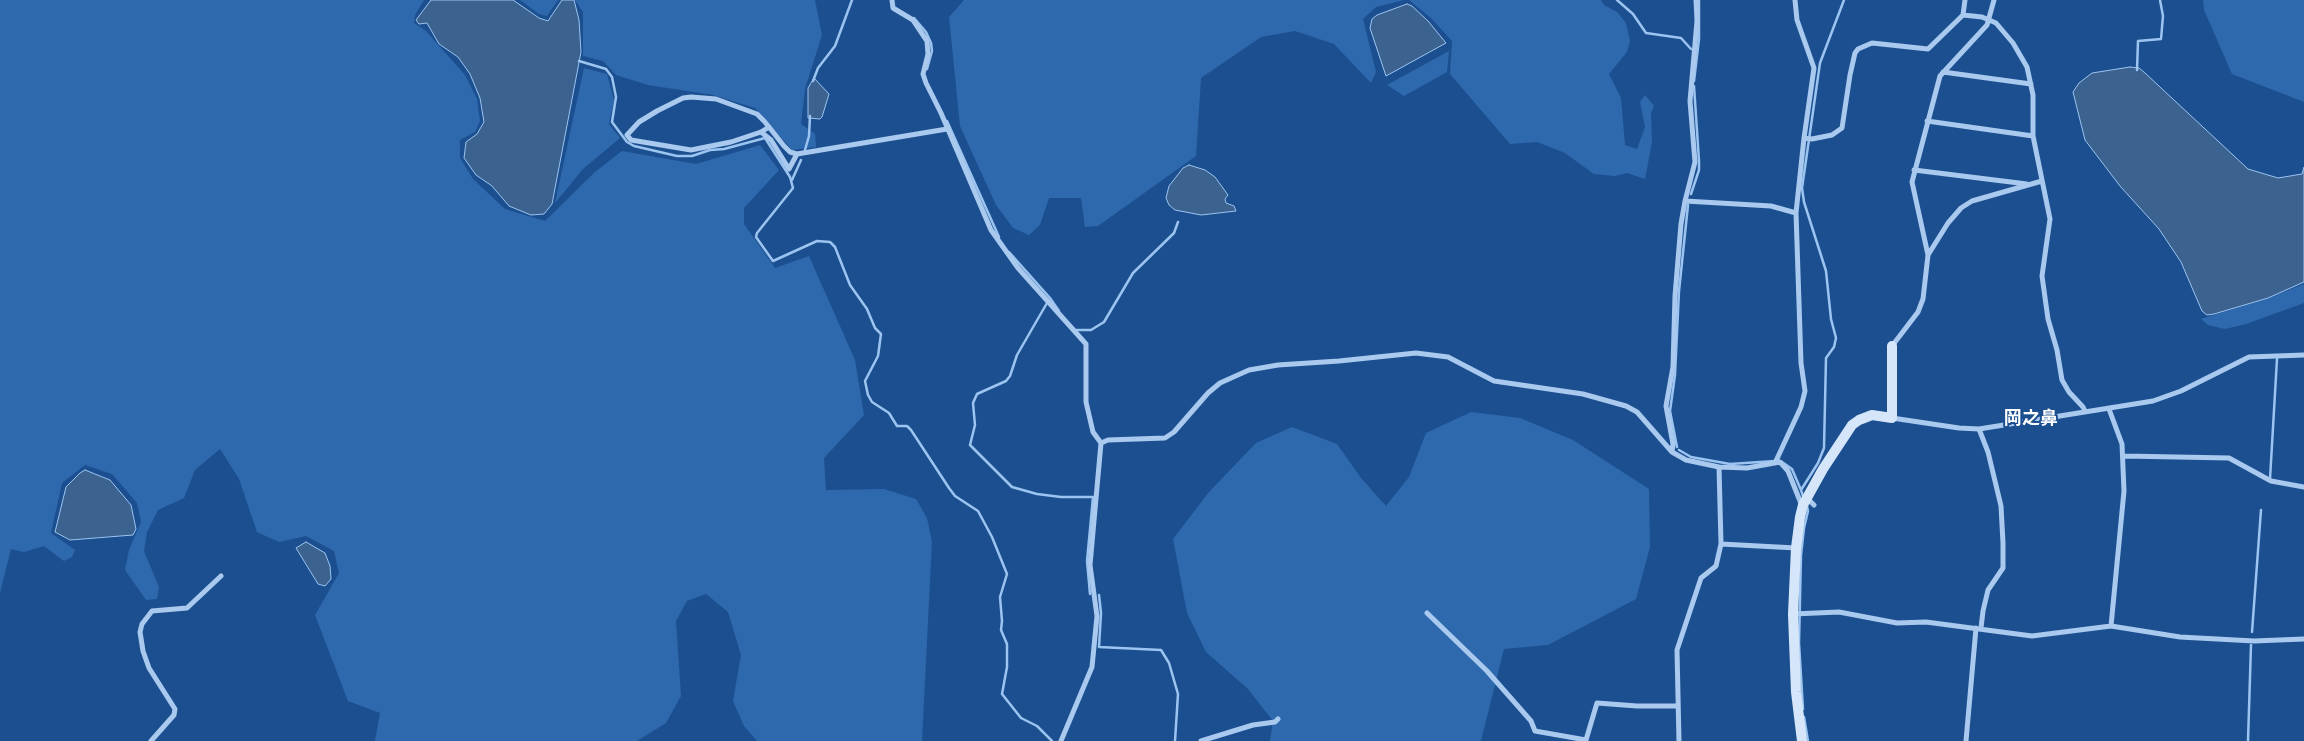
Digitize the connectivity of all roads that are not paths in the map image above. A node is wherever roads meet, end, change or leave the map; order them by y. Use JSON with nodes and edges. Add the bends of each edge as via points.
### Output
{"nodes":[{"id":1,"x":892,"y":0,"type":"edge"},
{"id":2,"x":1696,"y":0,"type":"edge"},
{"id":3,"x":1796,"y":0,"type":"edge"},
{"id":4,"x":1965,"y":0,"type":"edge"},
{"id":5,"x":1994,"y":0,"type":"edge"},
{"id":6,"x":1963,"y":15,"type":"junction"},
{"id":7,"x":1990,"y":19,"type":"junction"},
{"id":8,"x":1943,"y":72,"type":"junction"},
{"id":9,"x":2031,"y":84,"type":"junction"},
{"id":10,"x":1927,"y":122,"type":"junction"},
{"id":11,"x":769,"y":127,"type":"junction"},
{"id":12,"x":947,"y":129,"type":"junction"},
{"id":13,"x":761,"y":132,"type":"junction"},
{"id":14,"x":2033,"y":136,"type":"junction"},
{"id":15,"x":1808,"y":139,"type":"junction"},
{"id":16,"x":797,"y":154,"type":"junction"},
{"id":17,"x":1914,"y":170,"type":"junction"},
{"id":18,"x":2042,"y":181,"type":"junction"},
{"id":19,"x":2033,"y":185,"type":"junction"},
{"id":20,"x":1685,"y":201,"type":"junction"},
{"id":21,"x":1796,"y":213,"type":"junction"},
{"id":22,"x":1928,"y":255,"type":"junction"},
{"id":23,"x":1892,"y":346,"type":"joint"},
{"id":24,"x":2304,"y":355,"type":"edge"},
{"id":25,"x":2109,"y":409,"type":"junction"},
{"id":26,"x":2085,"y":411,"type":"junction"},
{"id":27,"x":1892,"y":418,"type":"junction"},
{"id":28,"x":1979,"y":428,"type":"junction"},
{"id":29,"x":1101,"y":443,"type":"junction"},
{"id":30,"x":1672,"y":452,"type":"junction"},
{"id":31,"x":2124,"y":456,"type":"junction"},
{"id":32,"x":1775,"y":461,"type":"junction"},
{"id":33,"x":1719,"y":467,"type":"junction"},
{"id":34,"x":2304,"y":487,"type":"edge"},
{"id":35,"x":1807,"y":503,"type":"junction"},
{"id":36,"x":1721,"y":544,"type":"junction"},
{"id":37,"x":1796,"y":548,"type":"junction"},
{"id":38,"x":221,"y":576,"type":"dead end"},
{"id":39,"x":1428,"y":613,"type":"dead end"},
{"id":40,"x":1798,"y":614,"type":"junction"},
{"id":41,"x":2111,"y":626,"type":"junction"},
{"id":42,"x":1979,"y":628,"type":"junction"},
{"id":43,"x":2304,"y":639,"type":"edge"},
{"id":44,"x":1678,"y":706,"type":"junction"},
{"id":45,"x":1278,"y":719,"type":"dead end"},
{"id":46,"x":151,"y":741,"type":"edge"},
{"id":47,"x":1062,"y":741,"type":"edge"},
{"id":48,"x":1201,"y":741,"type":"edge"},
{"id":49,"x":1586,"y":741,"type":"edge"},
{"id":50,"x":1679,"y":741,"type":"edge"},
{"id":51,"x":1802,"y":741,"type":"edge"},
{"id":52,"x":1966,"y":741,"type":"edge"}],
"edges":[{"from":1,"to":12,"type":"street","via":[[893,8],[913,20],[927,41],[928,54],[923,74]]},
{"from":2,"to":20,"type":"street","via":[[1690,93],[1695,162]]},
{"from":3,"to":15,"type":"street","via":[[1797,20],[1814,68]]},
{"from":4,"to":6,"type":"street"},
{"from":5,"to":7,"type":"street"},
{"from":6,"to":7,"type":"street"},
{"from":6,"to":15,"type":"street","via":[[1928,49],[1872,43],[1858,49],[1850,75],[1842,128],[1832,135]]},
{"from":7,"to":8,"type":"street"},
{"from":7,"to":9,"type":"street","via":[[2013,43],[2027,67]]},
{"from":8,"to":9,"type":"street"},
{"from":8,"to":10,"type":"street"},
{"from":9,"to":14,"type":"street"},
{"from":10,"to":14,"type":"street"},
{"from":10,"to":17,"type":"street"},
{"from":11,"to":13,"type":"street"},
{"from":11,"to":13,"type":"street","via":[[752,112],[716,99],[691,97],[683,98],[639,122],[627,135],[631,140],[684,150],[731,142]]},
{"from":11,"to":16,"type":"street","via":[[790,152]]},
{"from":12,"to":16,"type":"street"},
{"from":12,"to":29,"type":"street","via":[[996,239],[1086,344],[1086,402],[1093,432]]},
{"from":13,"to":16,"type":"street","via":[[772,140],[789,169]]},
{"from":14,"to":18,"type":"street"},
{"from":15,"to":21,"type":"street"},
{"from":17,"to":19,"type":"street"},
{"from":17,"to":22,"type":"street","via":[[1912,182]]},
{"from":18,"to":19,"type":"street"},
{"from":18,"to":26,"type":"street","via":[[2050,219],[2042,276],[2048,319],[2062,380]]},
{"from":19,"to":22,"type":"street","via":[[1972,201],[1948,223]]},
{"from":20,"to":21,"type":"street","via":[[1771,206]]},
{"from":20,"to":30,"type":"street","via":[[1675,296],[1673,366],[1666,406]]},
{"from":21,"to":32,"type":"street","via":[[1804,391],[1801,408]]},
{"from":22,"to":23,"type":"street","via":[[1921,305]]},
{"from":23,"to":27,"type":"street"},
{"from":24,"to":25,"type":"street","via":[[2250,357],[2168,396]]},
{"from":25,"to":26,"type":"street"},
{"from":25,"to":31,"type":"street"},
{"from":26,"to":28,"type":"street"},
{"from":27,"to":28,"type":"street"},
{"from":27,"to":35,"type":"street","via":[[1872,415],[1852,425]]},
{"from":28,"to":42,"type":"street","via":[[2001,506],[2003,543],[2003,568],[1988,590]]},
{"from":29,"to":30,"type":"street","via":[[1165,438],[1220,383],[1249,370],[1416,353],[1448,357],[1494,381],[1583,394],[1626,406],[1638,412]]},
{"from":29,"to":47,"type":"street","via":[[1090,565],[1096,616],[1092,667]]},
{"from":30,"to":33,"type":"street","via":[[1686,460]]},
{"from":31,"to":34,"type":"street","via":[[2229,458],[2271,481]]},
{"from":31,"to":41,"type":"street","via":[[2124,491]]},
{"from":32,"to":33,"type":"street","via":[[1747,468]]},
{"from":32,"to":35,"type":"street","via":[[1787,468]]},
{"from":33,"to":36,"type":"street"},
{"from":35,"to":37,"type":"street"},
{"from":36,"to":37,"type":"street"},
{"from":36,"to":44,"type":"street","via":[[1716,566],[1701,578],[1678,645]]},
{"from":37,"to":40,"type":"street"},
{"from":38,"to":46,"type":"street","via":[[186,608],[152,611],[142,624],[143,651],[149,668],[175,710]]},
{"from":39,"to":49,"type":"street","via":[[1487,671],[1535,731]]},
{"from":40,"to":42,"type":"street","via":[[1839,612],[1898,623],[1926,622]]},
{"from":40,"to":51,"type":"street","via":[[1796,692]]},
{"from":41,"to":42,"type":"street","via":[[2032,636]]},
{"from":41,"to":43,"type":"street","via":[[2180,637]]},
{"from":42,"to":52,"type":"street"},
{"from":44,"to":49,"type":"street","via":[[1597,703]]},
{"from":44,"to":50,"type":"street"},
{"from":45,"to":48,"type":"street"}]}
